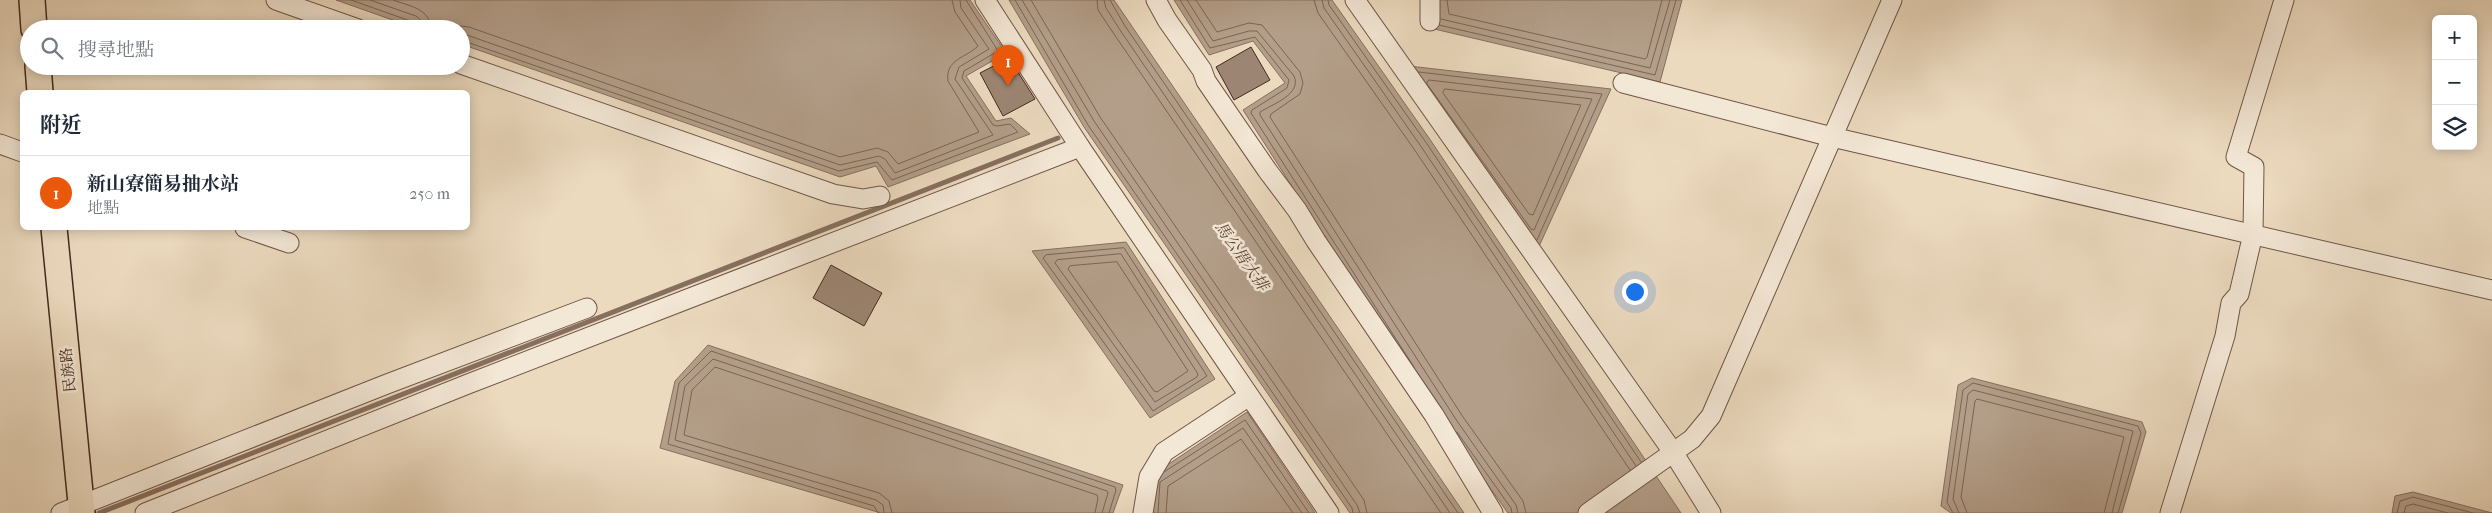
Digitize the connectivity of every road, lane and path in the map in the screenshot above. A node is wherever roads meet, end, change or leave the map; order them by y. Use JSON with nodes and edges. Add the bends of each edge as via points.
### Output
{"nodes":[{"id":1,"x":32,"y":0,"type":"edge"},
{"id":2,"x":276,"y":0,"type":"edge"},
{"id":3,"x":985,"y":0,"type":"edge"},
{"id":4,"x":1156,"y":0,"type":"edge"},
{"id":5,"x":1356,"y":0,"type":"edge"},
{"id":6,"x":1430,"y":0,"type":"edge"},
{"id":7,"x":1892,"y":0,"type":"edge"},
{"id":8,"x":2284,"y":0,"type":"edge"},
{"id":9,"x":33,"y":20,"type":"edge"},
{"id":10,"x":333,"y":20,"type":"edge"},
{"id":11,"x":1430,"y":21,"type":"dead end"},
{"id":12,"x":470,"y":67,"type":"edge"},
{"id":13,"x":39,"y":75,"type":"edge"},
{"id":14,"x":1623,"y":83,"type":"dead end"},
{"id":15,"x":40,"y":90,"type":"edge"},
{"id":16,"x":1832,"y":137,"type":"junction"},
{"id":17,"x":0,"y":144,"type":"edge"},
{"id":18,"x":1080,"y":146,"type":"junction"},
{"id":19,"x":20,"y":151,"type":"edge"},
{"id":20,"x":880,"y":196,"type":"dead end"},
{"id":21,"x":54,"y":230,"type":"edge"},
{"id":22,"x":251,"y":230,"type":"edge"},
{"id":23,"x":2254,"y":234,"type":"junction"},
{"id":24,"x":289,"y":243,"type":"dead end"},
{"id":25,"x":2492,"y":290,"type":"edge"},
{"id":26,"x":587,"y":308,"type":"dead end"},
{"id":27,"x":1246,"y":391,"type":"junction"},
{"id":28,"x":1673,"y":452,"type":"junction"},
{"id":29,"x":77,"y":511,"type":"edge"},
{"id":30,"x":145,"y":513,"type":"edge"},
{"id":31,"x":1143,"y":513,"type":"edge"},
{"id":32,"x":1329,"y":513,"type":"edge"},
{"id":33,"x":1493,"y":513,"type":"edge"},
{"id":34,"x":1588,"y":513,"type":"edge"},
{"id":35,"x":1711,"y":513,"type":"edge"},
{"id":36,"x":2170,"y":513,"type":"edge"}],
"edges":[{"from":1,"to":9,"type":"main road"},
{"from":2,"to":10,"type":"street"},
{"from":3,"to":18,"type":"street"},
{"from":4,"to":33,"type":"street","via":[[1206,81],[1434,415]]},
{"from":5,"to":28,"type":"street"},
{"from":6,"to":11,"type":"street"},
{"from":7,"to":16,"type":"street"},
{"from":8,"to":23,"type":"street","via":[[2236,156],[2254,167]]},
{"from":12,"to":20,"type":"street","via":[[834,194],[863,199]]},
{"from":13,"to":15,"type":"main road"},
{"from":14,"to":16,"type":"street"},
{"from":16,"to":23,"type":"street"},
{"from":16,"to":28,"type":"street","via":[[1711,416],[1692,439]]},
{"from":17,"to":19,"type":"street"},
{"from":18,"to":27,"type":"street"},
{"from":18,"to":30,"type":"street"},
{"from":21,"to":29,"type":"main road","name":"民族路"},
{"from":22,"to":24,"type":"street"},
{"from":23,"to":25,"type":"street"},
{"from":23,"to":36,"type":"street","via":[[2239,294],[2231,303],[2225,336]]},
{"from":26,"to":29,"type":"street","via":[[387,384]]},
{"from":27,"to":31,"type":"street","via":[[1164,452],[1149,476]]},
{"from":27,"to":32,"type":"street"},
{"from":28,"to":34,"type":"street"},
{"from":28,"to":35,"type":"street"}]}
